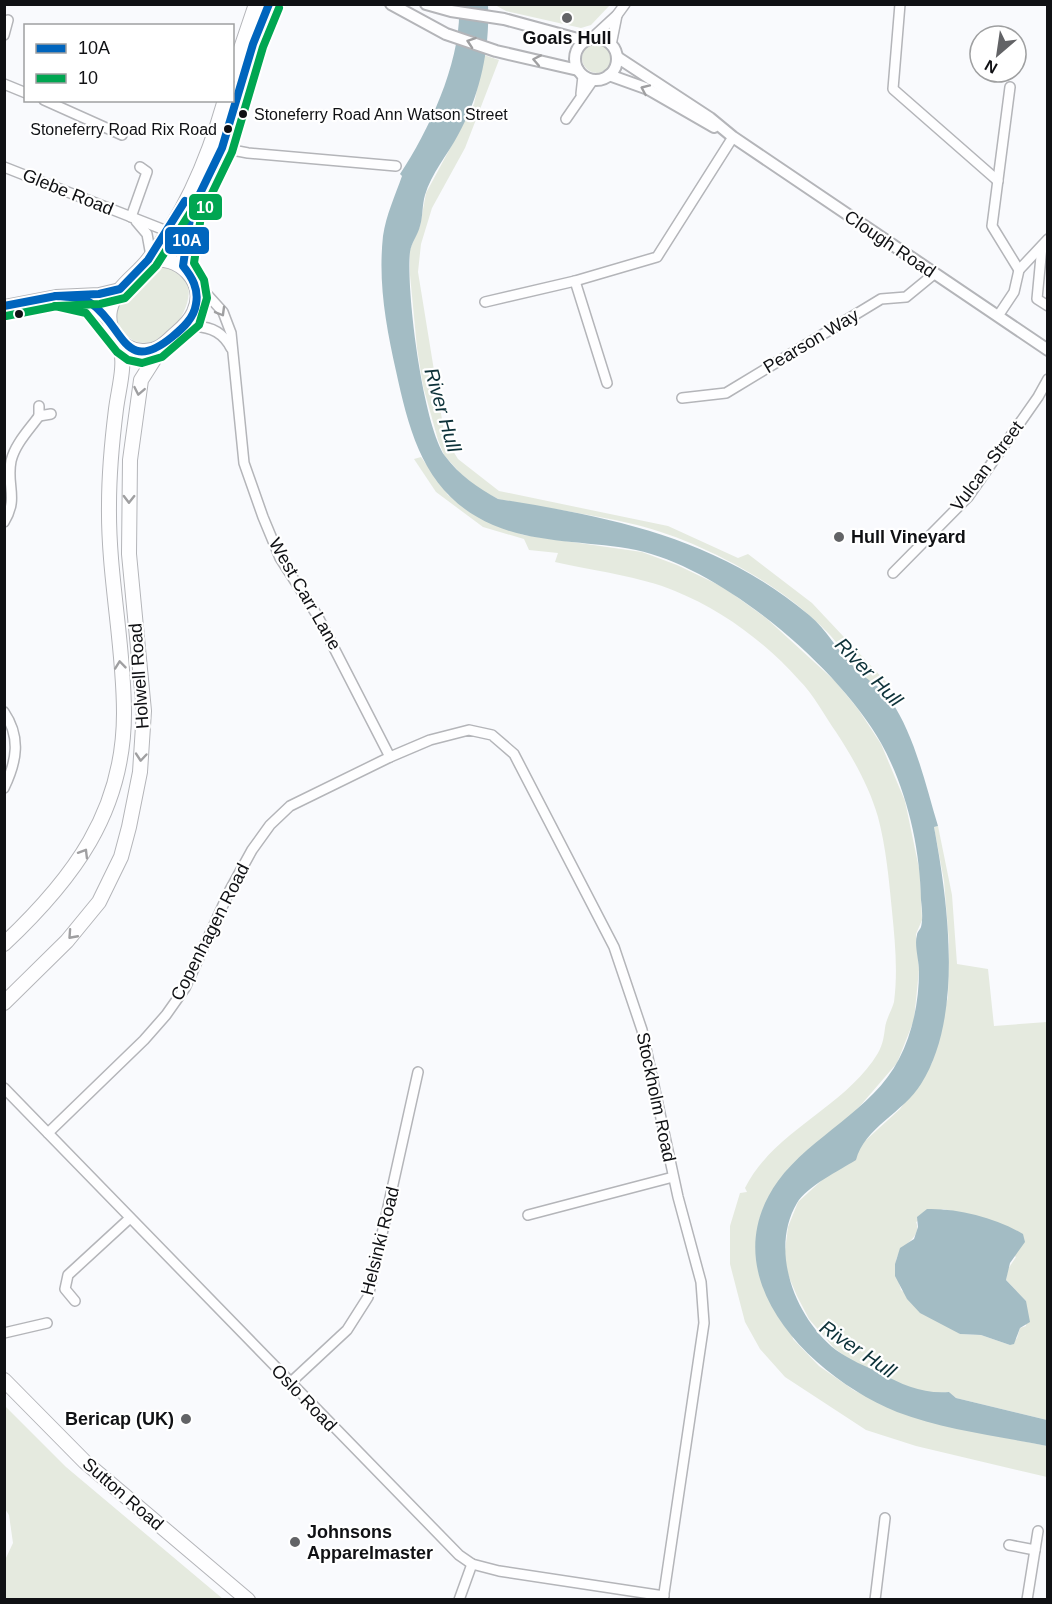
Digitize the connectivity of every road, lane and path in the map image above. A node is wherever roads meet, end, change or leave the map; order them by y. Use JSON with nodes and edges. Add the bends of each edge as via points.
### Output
{"nodes":[{"id":1,"x":256,"y":4,"type":"edge"},
{"id":2,"x":269,"y":4,"type":"edge"},
{"id":3,"x":391,"y":4,"type":"edge"},
{"id":4,"x":426,"y":4,"type":"edge"},
{"id":5,"x":625,"y":4,"type":"edge"},
{"id":6,"x":900,"y":4,"type":"edge"},
{"id":7,"x":617,"y":15,"type":"junction"},
{"id":8,"x":9,"y":19,"type":"edge"},
{"id":9,"x":4,"y":35,"type":"edge"},
{"id":10,"x":588,"y":40,"type":"junction"},
{"id":11,"x":611,"y":45,"type":"junction"},
{"id":12,"x":616,"y":57,"type":"junction"},
{"id":13,"x":234,"y":69,"type":"edge"},
{"id":14,"x":585,"y":75,"type":"junction"},
{"id":15,"x":609,"y":75,"type":"junction"},
{"id":16,"x":4,"y":84,"type":"edge"},
{"id":17,"x":1010,"y":87,"type":"dead end"},
{"id":18,"x":24,"y":92,"type":"edge"},
{"id":19,"x":49,"y":102,"type":"edge"},
{"id":20,"x":71,"y":102,"type":"edge"},
{"id":21,"x":224,"y":102,"type":"edge"},
{"id":22,"x":69,"y":110,"type":"junction"},
{"id":23,"x":566,"y":119,"type":"dead end"},
{"id":24,"x":122,"y":135,"type":"dead end"},
{"id":25,"x":733,"y":137,"type":"junction"},
{"id":26,"x":222,"y":148,"type":"junction"},
{"id":27,"x":396,"y":166,"type":"dead end"},
{"id":28,"x":4,"y":167,"type":"edge"},
{"id":29,"x":140,"y":167,"type":"dead end"},
{"id":30,"x":998,"y":180,"type":"junction"},
{"id":31,"x":131,"y":217,"type":"junction"},
{"id":32,"x":167,"y":231,"type":"junction"},
{"id":33,"x":1044,"y":243,"type":"edge"},
{"id":34,"x":150,"y":258,"type":"junction"},
{"id":35,"x":183,"y":266,"type":"junction"},
{"id":36,"x":1019,"y":270,"type":"junction"},
{"id":37,"x":934,"y":274,"type":"junction"},
{"id":38,"x":194,"y":279,"type":"junction"},
{"id":39,"x":575,"y":281,"type":"junction"},
{"id":40,"x":120,"y":289,"type":"junction"},
{"id":41,"x":56,"y":296,"type":"junction"},
{"id":42,"x":485,"y":302,"type":"dead end"},
{"id":43,"x":4,"y":306,"type":"edge"},
{"id":44,"x":1047,"y":306,"type":"edge"},
{"id":45,"x":998,"y":316,"type":"junction"},
{"id":46,"x":110,"y":324,"type":"junction"},
{"id":47,"x":182,"y":328,"type":"junction"},
{"id":48,"x":120,"y":342,"type":"junction"},
{"id":49,"x":162,"y":347,"type":"junction"},
{"id":50,"x":1047,"y":350,"type":"edge"},
{"id":51,"x":233,"y":353,"type":"junction"},
{"id":52,"x":1047,"y":379,"type":"edge"},
{"id":53,"x":607,"y":383,"type":"dead end"},
{"id":54,"x":682,"y":398,"type":"dead end"},
{"id":55,"x":39,"y":406,"type":"dead end"},
{"id":56,"x":51,"y":414,"type":"dead end"},
{"id":57,"x":39,"y":417,"type":"junction"},
{"id":58,"x":4,"y":522,"type":"edge"},
{"id":59,"x":893,"y":573,"type":"dead end"},
{"id":60,"x":4,"y":712,"type":"edge"},
{"id":61,"x":390,"y":757,"type":"junction"},
{"id":62,"x":4,"y":788,"type":"edge"},
{"id":63,"x":4,"y":944,"type":"edge"},
{"id":64,"x":4,"y":1003,"type":"edge"},
{"id":65,"x":417,"y":1071,"type":"dead end"},
{"id":66,"x":4,"y":1088,"type":"edge"},
{"id":67,"x":48,"y":1133,"type":"junction"},
{"id":68,"x":673,"y":1177,"type":"junction"},
{"id":69,"x":528,"y":1215,"type":"dead end"},
{"id":70,"x":130,"y":1218,"type":"junction"},
{"id":71,"x":75,"y":1300,"type":"dead end"},
{"id":72,"x":47,"y":1323,"type":"dead end"},
{"id":73,"x":4,"y":1333,"type":"edge"},
{"id":74,"x":4,"y":1380,"type":"edge"},
{"id":75,"x":290,"y":1383,"type":"junction"},
{"id":76,"x":885,"y":1518,"type":"dead end"},
{"id":77,"x":1038,"y":1531,"type":"dead end"},
{"id":78,"x":1009,"y":1545,"type":"dead end"},
{"id":79,"x":1035,"y":1550,"type":"junction"},
{"id":80,"x":472,"y":1564,"type":"junction"},
{"id":81,"x":664,"y":1598,"type":"edge"},
{"id":82,"x":248,"y":1599,"type":"edge"},
{"id":83,"x":459,"y":1599,"type":"edge"},
{"id":84,"x":875,"y":1599,"type":"edge"},
{"id":85,"x":1028,"y":1599,"type":"edge"}],
"edges":[{"from":1,"to":13,"type":"highway"},
{"from":2,"to":26,"type":"highway"},
{"from":14,"to":3,"type":"main road","one_way":true,"via":[[446,34]]},
{"from":4,"to":10,"type":"main road"},
{"from":5,"to":7,"type":"street"},
{"from":6,"to":30,"type":"street","via":[[893,89]]},
{"from":7,"to":10,"type":"street"},
{"from":7,"to":11,"type":"street"},
{"from":8,"to":9,"type":"street"},
{"from":10,"to":11,"type":"main road","via":[[603,39]]},
{"from":10,"to":14,"type":"main road","via":[[576,52]]},
{"from":11,"to":12,"type":"main road"},
{"from":12,"to":15,"type":"main road"},
{"from":12,"to":25,"type":"main road","name":"Clough Road"},
{"from":14,"to":15,"type":"main road"},
{"from":14,"to":23,"type":"street","via":[[581,94]]},
{"from":25,"to":15,"type":"main road","name":"Clough Road","one_way":true,"via":[[648,89]]},
{"from":16,"to":18,"type":"street"},
{"from":17,"to":30,"type":"street"},
{"from":19,"to":22,"type":"street"},
{"from":20,"to":22,"type":"street"},
{"from":21,"to":32,"type":"highway","via":[[194,184]]},
{"from":22,"to":24,"type":"street"},
{"from":25,"to":37,"type":"main road","name":"Clough Road"},
{"from":25,"to":39,"type":"street","via":[[657,256]]},
{"from":26,"to":27,"type":"street"},
{"from":26,"to":35,"type":"highway","via":[[192,212]]},
{"from":28,"to":31,"type":"street","name":"Glebe Road"},
{"from":29,"to":31,"type":"street","via":[[147,172]]},
{"from":30,"to":36,"type":"street","via":[[992,226]]},
{"from":31,"to":32,"type":"street","name":"Glebe Road"},
{"from":31,"to":34,"type":"street","name":"Glebe Road","via":[[147,234]]},
{"from":32,"to":34,"type":"highway"},
{"from":33,"to":36,"type":"street"},
{"from":33,"to":44,"type":"street","via":[[1037,299]]},
{"from":34,"to":35,"type":"highway"},
{"from":34,"to":40,"type":"highway"},
{"from":35,"to":38,"type":"highway"},
{"from":36,"to":45,"type":"street","via":[[1014,292]]},
{"from":37,"to":45,"type":"main road","name":"Clough Road"},
{"from":37,"to":54,"type":"street","name":"Pearson Way","via":[[906,297],[881,299],[726,393]]},
{"from":38,"to":47,"type":"highway","via":[[196,306]]},
{"from":38,"to":51,"type":"street","name":"West Carr Lane","one_way":true,"via":[[223,312]]},
{"from":39,"to":42,"type":"street"},
{"from":39,"to":53,"type":"street"},
{"from":40,"to":41,"type":"main road"},
{"from":40,"to":46,"type":"highway","via":[[110,309]]},
{"from":41,"to":43,"type":"main road"},
{"from":41,"to":46,"type":"main road","via":[[79,298],[91,304]]},
{"from":45,"to":50,"type":"main road","name":"Clough Road"},
{"from":46,"to":48,"type":"highway"},
{"from":47,"to":49,"type":"highway"},
{"from":47,"to":51,"type":"street","via":[[212,329],[226,340]]},
{"from":48,"to":49,"type":"highway","via":[[138,351]]},
{"from":63,"to":48,"type":"highway","name":"Holwell Road","one_way":true,"via":[[49,901],[79,863],[104,815],[121,754],[123,696],[109,518],[113,441],[124,362]]},
{"from":49,"to":64,"type":"highway","name":"Holwell Road","one_way":true,"via":[[141,380],[130,460],[129,554],[144,711],[140,772],[129,827],[99,902],[67,941]]},
{"from":51,"to":61,"type":"street","name":"West Carr Lane","via":[[244,464],[263,517],[280,558],[317,615]]},
{"from":52,"to":59,"type":"street","name":"Vulcan Street","via":[[968,497]]},
{"from":55,"to":57,"type":"street"},
{"from":56,"to":57,"type":"street"},
{"from":57,"to":58,"type":"street","via":[[24,435],[11,462],[14,499]]},
{"from":60,"to":62,"type":"street","via":[[17,737],[15,761]]},
{"from":61,"to":67,"type":"street","name":"Copenhagen Road","via":[[298,800],[270,825],[230,890],[185,988],[166,1015]]},
{"from":61,"to":68,"type":"street","name":"Stockholm Road","via":[[430,740],[469,730],[492,735],[514,754],[614,947],[642,1030]]},
{"from":65,"to":75,"type":"street","name":"Helsinki Road","via":[[368,1297],[347,1330]]},
{"from":66,"to":67,"type":"street","name":"Oslo Road"},
{"from":67,"to":70,"type":"street","name":"Oslo Road"},
{"from":68,"to":69,"type":"street"},
{"from":68,"to":81,"type":"street","name":"Stockholm Road","via":[[701,1282],[704,1323]]},
{"from":70,"to":71,"type":"street","via":[[68,1275],[65,1289]]},
{"from":70,"to":75,"type":"street","name":"Oslo Road"},
{"from":72,"to":73,"type":"street"},
{"from":74,"to":82,"type":"highway","name":"Sutton Road","via":[[85,1462]]},
{"from":75,"to":80,"type":"street","name":"Oslo Road","via":[[439,1537]]},
{"from":76,"to":84,"type":"street"},
{"from":77,"to":79,"type":"street"},
{"from":78,"to":79,"type":"street"},
{"from":79,"to":85,"type":"street"},
{"from":80,"to":81,"type":"street","name":"Oslo Road"},
{"from":80,"to":83,"type":"street"}]}
